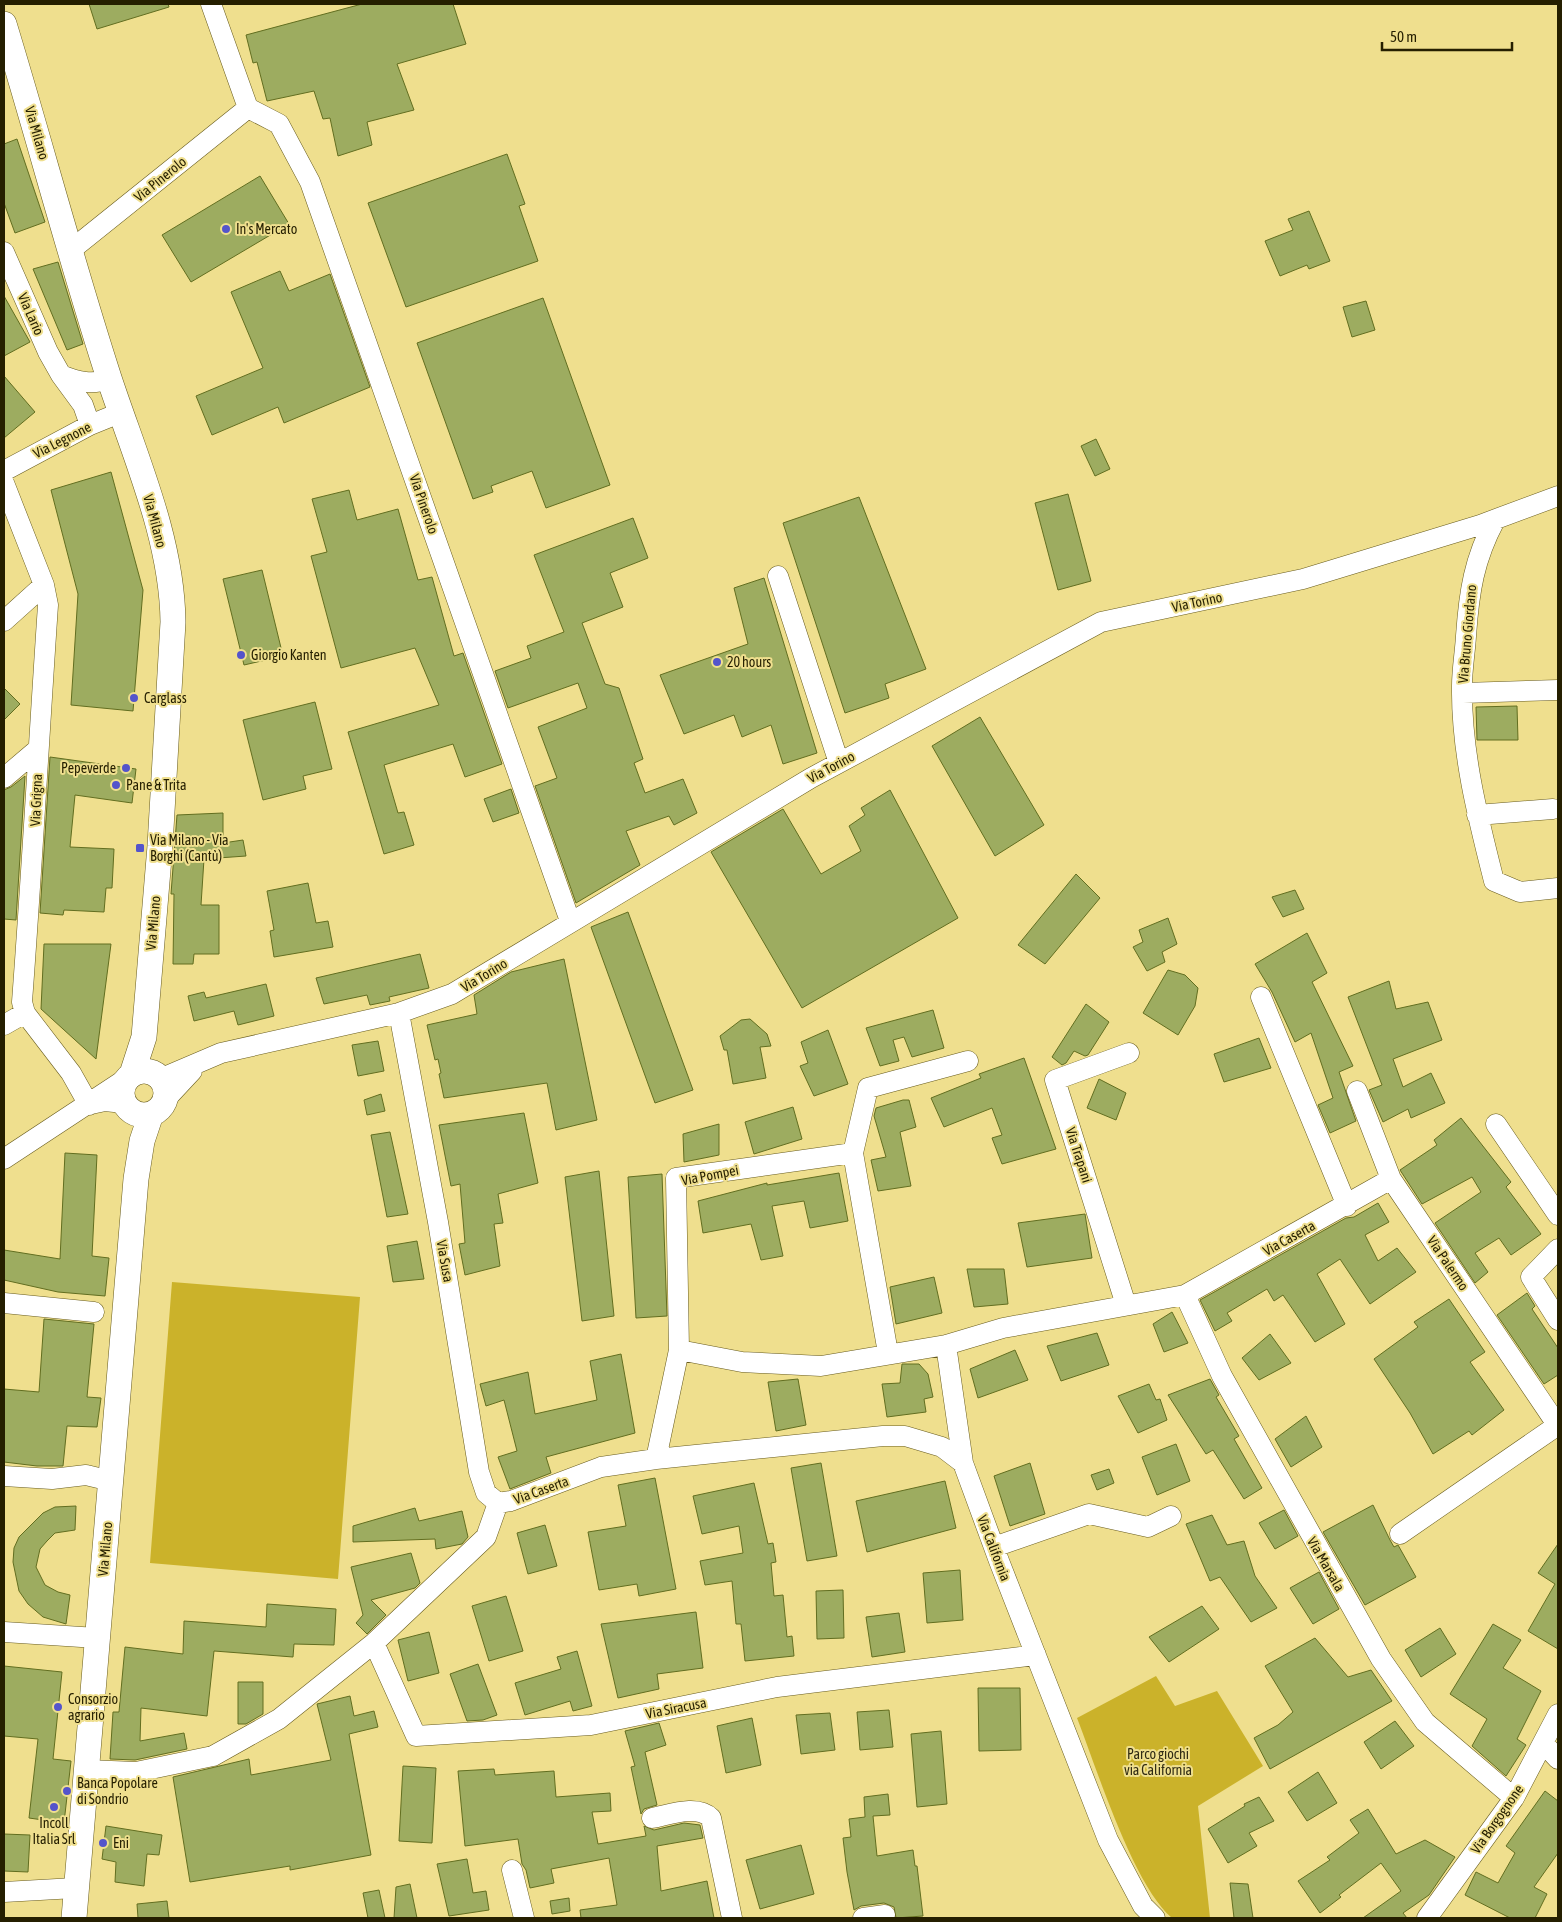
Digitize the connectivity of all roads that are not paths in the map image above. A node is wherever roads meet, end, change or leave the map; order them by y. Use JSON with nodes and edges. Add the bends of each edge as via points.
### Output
{"nodes":[{"id":1,"x":211,"y":4,"type":"edge"},
{"id":2,"x":4,"y":24,"type":"edge"},
{"id":3,"x":8,"y":56,"type":"edge"},
{"id":4,"x":248,"y":108,"type":"junction"},
{"id":5,"x":71,"y":250,"type":"junction"},
{"id":6,"x":4,"y":252,"type":"edge"},
{"id":7,"x":62,"y":375,"type":"junction"},
{"id":8,"x":110,"y":379,"type":"junction"},
{"id":9,"x":122,"y":412,"type":"junction"},
{"id":10,"x":90,"y":425,"type":"junction"},
{"id":11,"x":4,"y":471,"type":"edge"},
{"id":12,"x":4,"y":483,"type":"edge"},
{"id":13,"x":1558,"y":496,"type":"edge"},
{"id":14,"x":1488,"y":522,"type":"junction"},
{"id":15,"x":778,"y":576,"type":"dead end"},
{"id":16,"x":44,"y":584,"type":"junction"},
{"id":17,"x":4,"y":621,"type":"edge"},
{"id":18,"x":1558,"y":690,"type":"edge"},
{"id":19,"x":1462,"y":693,"type":"junction"},
{"id":20,"x":38,"y":749,"type":"junction"},
{"id":21,"x":839,"y":763,"type":"junction"},
{"id":22,"x":4,"y":778,"type":"edge"},
{"id":23,"x":1553,"y":809,"type":"dead end"},
{"id":24,"x":1477,"y":815,"type":"junction"},
{"id":25,"x":1558,"y":888,"type":"edge"},
{"id":26,"x":570,"y":921,"type":"junction"},
{"id":27,"x":1261,"y":997,"type":"dead end"},
{"id":28,"x":25,"y":1013,"type":"junction"},
{"id":29,"x":400,"y":1013,"type":"junction"},
{"id":30,"x":4,"y":1025,"type":"edge"},
{"id":31,"x":1129,"y":1053,"type":"dead end"},
{"id":32,"x":968,"y":1061,"type":"dead end"},
{"id":33,"x":142,"y":1091,"type":"junction"},
{"id":34,"x":1357,"y":1091,"type":"dead end"},
{"id":35,"x":89,"y":1105,"type":"junction"},
{"id":36,"x":1496,"y":1124,"type":"dead end"},
{"id":37,"x":853,"y":1154,"type":"junction"},
{"id":38,"x":4,"y":1159,"type":"edge"},
{"id":39,"x":1391,"y":1180,"type":"junction"},
{"id":40,"x":1347,"y":1206,"type":"junction"},
{"id":41,"x":1558,"y":1215,"type":"edge"},
{"id":42,"x":1558,"y":1249,"type":"edge"},
{"id":43,"x":1185,"y":1295,"type":"junction"},
{"id":44,"x":4,"y":1303,"type":"edge"},
{"id":45,"x":1126,"y":1305,"type":"junction"},
{"id":46,"x":94,"y":1312,"type":"dead end"},
{"id":47,"x":1558,"y":1320,"type":"edge"},
{"id":48,"x":946,"y":1345,"type":"junction"},
{"id":49,"x":679,"y":1350,"type":"junction"},
{"id":50,"x":888,"y":1353,"type":"junction"},
{"id":51,"x":1558,"y":1425,"type":"edge"},
{"id":52,"x":656,"y":1459,"type":"junction"},
{"id":53,"x":963,"y":1463,"type":"junction"},
{"id":54,"x":4,"y":1476,"type":"edge"},
{"id":55,"x":110,"y":1481,"type":"junction"},
{"id":56,"x":498,"y":1503,"type":"junction"},
{"id":57,"x":1171,"y":1516,"type":"dead end"},
{"id":58,"x":1400,"y":1534,"type":"dead end"},
{"id":59,"x":994,"y":1547,"type":"junction"},
{"id":60,"x":4,"y":1632,"type":"edge"},
{"id":61,"x":97,"y":1638,"type":"junction"},
{"id":62,"x":374,"y":1643,"type":"junction"},
{"id":63,"x":1036,"y":1655,"type":"junction"},
{"id":64,"x":1558,"y":1714,"type":"edge"},
{"id":65,"x":1544,"y":1744,"type":"junction"},
{"id":66,"x":1558,"y":1759,"type":"edge"},
{"id":67,"x":86,"y":1770,"type":"junction"},
{"id":68,"x":1514,"y":1798,"type":"junction"},
{"id":69,"x":652,"y":1818,"type":"dead end"},
{"id":70,"x":512,"y":1870,"type":"dead end"},
{"id":71,"x":75,"y":1888,"type":"junction"},
{"id":72,"x":4,"y":1892,"type":"edge"},
{"id":73,"x":885,"y":1915,"type":"dead end"},
{"id":74,"x":74,"y":1918,"type":"edge"},
{"id":75,"x":524,"y":1918,"type":"edge"},
{"id":76,"x":732,"y":1918,"type":"edge"},
{"id":77,"x":863,"y":1918,"type":"edge"},
{"id":78,"x":1155,"y":1918,"type":"edge"},
{"id":79,"x":1426,"y":1918,"type":"edge"}],
"edges":[{"from":1,"to":4,"type":"street"},
{"from":2,"to":3,"type":"main road","name":"Via Milano"},
{"from":3,"to":5,"type":"main road","name":"Via Milano"},
{"from":4,"to":5,"type":"street","name":"Via Pinerolo"},
{"from":4,"to":26,"type":"street","name":"Via Pinerolo","via":[[279,124],[310,182]]},
{"from":5,"to":8,"type":"main road","name":"Via Milano"},
{"from":6,"to":7,"type":"street","name":"Via Lario","via":[[48,352]]},
{"from":7,"to":8,"type":"street","via":[[84,383]]},
{"from":7,"to":10,"type":"street","name":"Via Lario","via":[[83,405]]},
{"from":8,"to":9,"type":"main road","name":"Via Milano"},
{"from":9,"to":10,"type":"street","name":"Via Legnone"},
{"from":9,"to":33,"type":"main road","name":"Via Milano","via":[[155,516],[172,607],[160,846]]},
{"from":10,"to":11,"type":"street","name":"Via Legnone"},
{"from":12,"to":16,"type":"street","name":"Via Grigna"},
{"from":13,"to":14,"type":"street","name":"Via Torino"},
{"from":14,"to":19,"type":"street","name":"Via Bruno Giordano","via":[[1470,584]]},
{"from":14,"to":21,"type":"street","name":"Via Torino","via":[[1303,579],[1101,622]]},
{"from":15,"to":21,"type":"street"},
{"from":16,"to":17,"type":"street"},
{"from":16,"to":20,"type":"street","name":"Via Grigna","via":[[48,605]]},
{"from":18,"to":19,"type":"street","name":"Via Bruno Giordano"},
{"from":19,"to":24,"type":"street","name":"Via Bruno Giordano"},
{"from":20,"to":22,"type":"street"},
{"from":20,"to":28,"type":"street","name":"Via Grigna","via":[[35,841],[22,1002]]},
{"from":21,"to":26,"type":"street","name":"Via Torino"},
{"from":23,"to":24,"type":"street"},
{"from":24,"to":25,"type":"street","name":"Via Bruno Giordano","via":[[1494,881],[1520,892]]},
{"from":26,"to":29,"type":"street","name":"Via Torino","via":[[467,986]]},
{"from":27,"to":40,"type":"street"},
{"from":28,"to":30,"type":"street"},
{"from":28,"to":35,"type":"street","via":[[71,1073]]},
{"from":29,"to":33,"type":"street","name":"Via Torino","via":[[241,1048],[205,1060],[182,1080]]},
{"from":29,"to":56,"type":"street","name":"Via Susa","via":[[479,1472],[486,1493]]},
{"from":31,"to":45,"type":"street","name":"Via Trapani","via":[[1055,1080]]},
{"from":32,"to":37,"type":"street","via":[[868,1088]]},
{"from":33,"to":35,"type":"street","name":"Via Torino"},
{"from":33,"to":55,"type":"main road","name":"Via Milano","via":[[142,1141]]},
{"from":34,"to":39,"type":"street","name":"Via Palermo"},
{"from":35,"to":38,"type":"street","name":"Via Torino"},
{"from":36,"to":41,"type":"street"},
{"from":37,"to":49,"type":"street","name":"Via Pompei","via":[[676,1178]]},
{"from":37,"to":50,"type":"street"},
{"from":39,"to":40,"type":"street","name":"Via Caserta"},
{"from":39,"to":51,"type":"street","name":"Via Palermo"},
{"from":40,"to":43,"type":"street","name":"Via Caserta"},
{"from":42,"to":47,"type":"street","via":[[1531,1278]]},
{"from":43,"to":45,"type":"street","name":"Via Caserta"},
{"from":43,"to":68,"type":"street","name":"Via Marsala","via":[[1222,1376],[1381,1659],[1425,1722]]},
{"from":44,"to":46,"type":"street"},
{"from":45,"to":48,"type":"street","via":[[1003,1328]]},
{"from":48,"to":50,"type":"street"},
{"from":48,"to":53,"type":"street"},
{"from":49,"to":50,"type":"street","via":[[742,1362],[821,1366]]},
{"from":49,"to":52,"type":"street"},
{"from":51,"to":58,"type":"street"},
{"from":52,"to":53,"type":"street","via":[[905,1436],[942,1447]]},
{"from":52,"to":56,"type":"street","name":"Via Caserta","via":[[601,1467]]},
{"from":53,"to":59,"type":"street","name":"Via California"},
{"from":54,"to":55,"type":"street","via":[[52,1479],[86,1475]]},
{"from":55,"to":61,"type":"main road","name":"Via Milano"},
{"from":56,"to":62,"type":"street","name":"Via Caserta","via":[[486,1537]]},
{"from":57,"to":59,"type":"street","via":[[1148,1527],[1090,1514]]},
{"from":59,"to":63,"type":"street","name":"Via California"},
{"from":60,"to":61,"type":"street"},
{"from":61,"to":67,"type":"main road","name":"Via Milano"},
{"from":62,"to":63,"type":"street","name":"Via Siracusa","via":[[416,1736],[591,1725],[776,1687]]},
{"from":62,"to":67,"type":"street","name":"Via Caserta","via":[[279,1719],[213,1756],[136,1772]]},
{"from":63,"to":78,"type":"street","name":"Via California","via":[[1108,1840],[1143,1906]]},
{"from":64,"to":65,"type":"street","name":"Via Borgognone"},
{"from":65,"to":66,"type":"street"},
{"from":65,"to":68,"type":"street","name":"Via Borgognone"},
{"from":67,"to":71,"type":"main road","name":"Via Milano"},
{"from":68,"to":79,"type":"street","name":"Via Borgognone"},
{"from":69,"to":76,"type":"street","via":[[698,1810],[711,1818]]},
{"from":70,"to":75,"type":"street"},
{"from":71,"to":72,"type":"street"},
{"from":71,"to":74,"type":"main road","name":"Via Milano"},
{"from":73,"to":77,"type":"street"}]}
